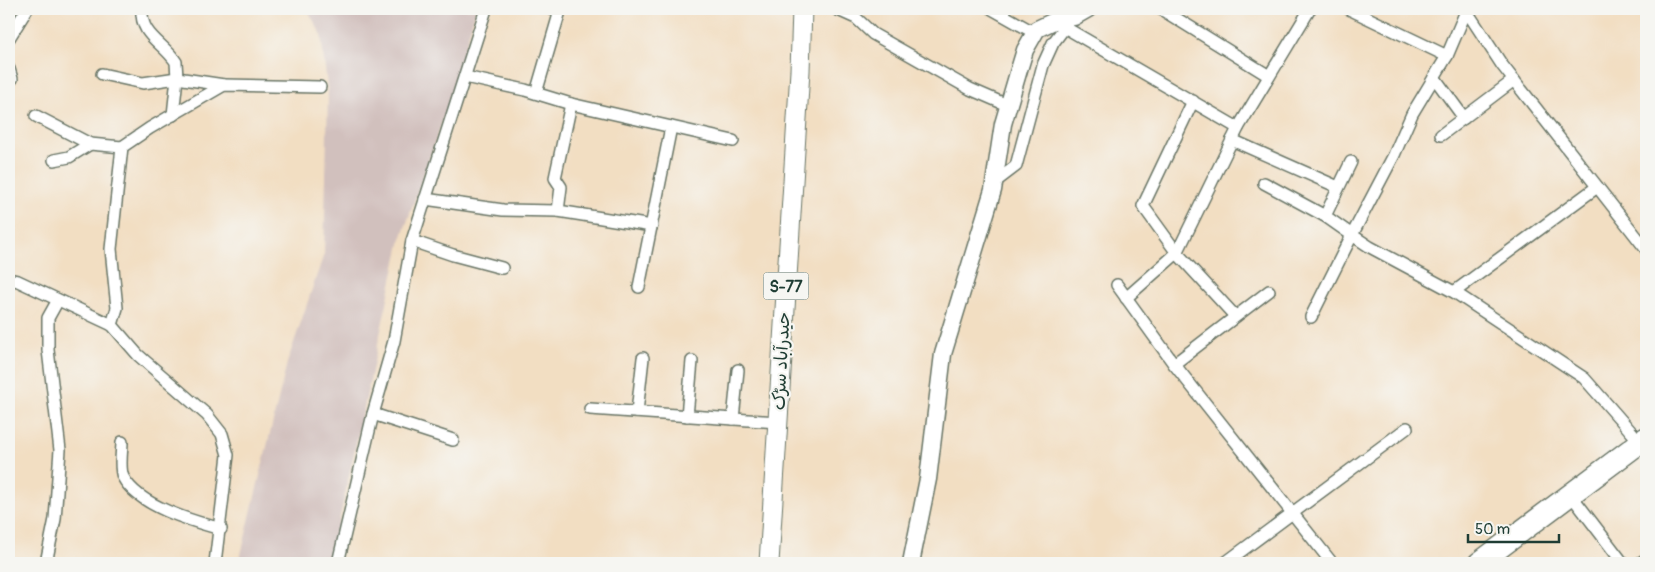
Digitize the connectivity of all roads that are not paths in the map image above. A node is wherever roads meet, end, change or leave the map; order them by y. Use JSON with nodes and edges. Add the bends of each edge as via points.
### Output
{"nodes":[{"id":1,"x":27,"y":9,"type":"edge"},
{"id":2,"x":142,"y":9,"type":"edge"},
{"id":3,"x":486,"y":9,"type":"edge"},
{"id":4,"x":551,"y":9,"type":"edge"},
{"id":5,"x":802,"y":9,"type":"edge"},
{"id":6,"x":836,"y":9,"type":"edge"},
{"id":7,"x":992,"y":9,"type":"edge"},
{"id":8,"x":1161,"y":9,"type":"edge"},
{"id":9,"x":1310,"y":9,"type":"edge"},
{"id":10,"x":1349,"y":9,"type":"edge"},
{"id":11,"x":1467,"y":9,"type":"edge"},
{"id":12,"x":1070,"y":18,"type":"edge"},
{"id":13,"x":1035,"y":33,"type":"junction"},
{"id":14,"x":9,"y":38,"type":"edge"},
{"id":15,"x":1447,"y":56,"type":"junction"},
{"id":16,"x":102,"y":74,"type":"dead end"},
{"id":17,"x":1269,"y":76,"type":"junction"},
{"id":18,"x":465,"y":77,"type":"junction"},
{"id":19,"x":1434,"y":77,"type":"junction"},
{"id":20,"x":177,"y":78,"type":"junction"},
{"id":21,"x":1514,"y":80,"type":"junction"},
{"id":22,"x":224,"y":85,"type":"junction"},
{"id":23,"x":320,"y":87,"type":"dead end"},
{"id":24,"x":536,"y":93,"type":"junction"},
{"id":25,"x":1192,"y":101,"type":"junction"},
{"id":26,"x":571,"y":104,"type":"junction"},
{"id":27,"x":1008,"y":104,"type":"junction"},
{"id":28,"x":173,"y":115,"type":"junction"},
{"id":29,"x":36,"y":116,"type":"dead end"},
{"id":30,"x":1464,"y":118,"type":"junction"},
{"id":31,"x":671,"y":127,"type":"junction"},
{"id":32,"x":1238,"y":128,"type":"junction"},
{"id":33,"x":1441,"y":135,"type":"dead end"},
{"id":34,"x":1232,"y":140,"type":"junction"},
{"id":35,"x":733,"y":141,"type":"dead end"},
{"id":36,"x":90,"y":144,"type":"junction"},
{"id":37,"x":122,"y":147,"type":"junction"},
{"id":38,"x":54,"y":160,"type":"dead end"},
{"id":39,"x":1351,"y":162,"type":"dead end"},
{"id":40,"x":995,"y":182,"type":"junction"},
{"id":41,"x":1264,"y":183,"type":"dead end"},
{"id":42,"x":1338,"y":187,"type":"junction"},
{"id":43,"x":1597,"y":187,"type":"junction"},
{"id":44,"x":425,"y":199,"type":"junction"},
{"id":45,"x":558,"y":211,"type":"junction"},
{"id":46,"x":1325,"y":216,"type":"junction"},
{"id":47,"x":652,"y":226,"type":"junction"},
{"id":48,"x":1352,"y":235,"type":"junction"},
{"id":49,"x":1642,"y":235,"type":"edge"},
{"id":50,"x":412,"y":241,"type":"junction"},
{"id":51,"x":1646,"y":249,"type":"edge"},
{"id":52,"x":1177,"y":253,"type":"junction"},
{"id":53,"x":502,"y":268,"type":"dead end"},
{"id":54,"x":9,"y":279,"type":"edge"},
{"id":55,"x":1117,"y":285,"type":"dead end"},
{"id":56,"x":639,"y":288,"type":"dead end"},
{"id":57,"x":1269,"y":290,"type":"dead end"},
{"id":58,"x":1454,"y":292,"type":"junction"},
{"id":59,"x":1126,"y":298,"type":"junction"},
{"id":60,"x":58,"y":300,"type":"junction"},
{"id":61,"x":1236,"y":316,"type":"junction"},
{"id":62,"x":1311,"y":317,"type":"dead end"},
{"id":63,"x":112,"y":325,"type":"junction"},
{"id":64,"x":643,"y":358,"type":"dead end"},
{"id":65,"x":692,"y":361,"type":"dead end"},
{"id":66,"x":1174,"y":364,"type":"junction"},
{"id":67,"x":738,"y":370,"type":"dead end"},
{"id":68,"x":590,"y":409,"type":"dead end"},
{"id":69,"x":637,"y":412,"type":"junction"},
{"id":70,"x":373,"y":414,"type":"junction"},
{"id":71,"x":687,"y":416,"type":"junction"},
{"id":72,"x":733,"y":419,"type":"junction"},
{"id":73,"x":778,"y":422,"type":"junction"},
{"id":74,"x":1407,"y":428,"type":"dead end"},
{"id":75,"x":453,"y":440,"type":"dead end"},
{"id":76,"x":1643,"y":440,"type":"edge"},
{"id":77,"x":122,"y":442,"type":"dead end"},
{"id":78,"x":1571,"y":495,"type":"junction"},
{"id":79,"x":1292,"y":513,"type":"junction"},
{"id":80,"x":221,"y":529,"type":"junction"},
{"id":81,"x":1646,"y":559,"type":"edge"},
{"id":82,"x":46,"y":563,"type":"edge"},
{"id":83,"x":215,"y":563,"type":"edge"},
{"id":84,"x":338,"y":563,"type":"edge"},
{"id":85,"x":769,"y":563,"type":"edge"},
{"id":86,"x":911,"y":563,"type":"edge"},
{"id":87,"x":1225,"y":563,"type":"edge"},
{"id":88,"x":1332,"y":563,"type":"edge"},
{"id":89,"x":1479,"y":563,"type":"edge"},
{"id":90,"x":1623,"y":563,"type":"edge"},
{"id":91,"x":1640,"y":563,"type":"edge"}],
"edges":[{"from":1,"to":14,"type":"street"},
{"from":2,"to":20,"type":"street","via":[[142,21],[148,34],[176,62]]},
{"from":3,"to":18,"type":"street"},
{"from":4,"to":24,"type":"street","via":[[560,11]]},
{"from":5,"to":73,"type":"main road","name":"حیدرآباد سڑک","number":"S-77"},
{"from":6,"to":27,"type":"street","via":[[856,18],[873,34],[970,90]]},
{"from":7,"to":13,"type":"street"},
{"from":8,"to":17,"type":"street"},
{"from":9,"to":17,"type":"street"},
{"from":10,"to":15,"type":"street"},
{"from":11,"to":15,"type":"street"},
{"from":11,"to":21,"type":"street"},
{"from":12,"to":13,"type":"street","via":[[1037,29]]},
{"from":12,"to":25,"type":"street"},
{"from":12,"to":40,"type":"street","via":[[1044,65],[1016,166]]},
{"from":13,"to":27,"type":"street","via":[[1025,50]]},
{"from":15,"to":19,"type":"street"},
{"from":16,"to":20,"type":"street","via":[[143,83]]},
{"from":17,"to":32,"type":"street"},
{"from":18,"to":24,"type":"street"},
{"from":18,"to":44,"type":"street"},
{"from":19,"to":30,"type":"street"},
{"from":19,"to":48,"type":"street"},
{"from":20,"to":22,"type":"street"},
{"from":20,"to":28,"type":"street"},
{"from":21,"to":30,"type":"street"},
{"from":21,"to":43,"type":"street"},
{"from":22,"to":23,"type":"street"},
{"from":22,"to":28,"type":"street"},
{"from":24,"to":26,"type":"street"},
{"from":25,"to":32,"type":"street"},
{"from":25,"to":52,"type":"street","via":[[1143,206]]},
{"from":26,"to":31,"type":"street"},
{"from":26,"to":45,"type":"street","via":[[555,178],[561,187]]},
{"from":27,"to":40,"type":"street"},
{"from":28,"to":37,"type":"street"},
{"from":29,"to":36,"type":"street"},
{"from":30,"to":33,"type":"street"},
{"from":31,"to":35,"type":"street"},
{"from":31,"to":47,"type":"street"},
{"from":32,"to":34,"type":"street"},
{"from":34,"to":42,"type":"street"},
{"from":34,"to":52,"type":"street"},
{"from":36,"to":37,"type":"street"},
{"from":36,"to":38,"type":"street","via":[[69,157]]},
{"from":37,"to":63,"type":"street","via":[[111,249],[117,308]]},
{"from":39,"to":42,"type":"street"},
{"from":40,"to":86,"type":"street","via":[[943,354],[928,479]]},
{"from":41,"to":46,"type":"street"},
{"from":42,"to":46,"type":"street"},
{"from":43,"to":49,"type":"street"},
{"from":43,"to":58,"type":"street"},
{"from":44,"to":45,"type":"street","via":[[504,210]]},
{"from":44,"to":50,"type":"street"},
{"from":45,"to":47,"type":"street"},
{"from":46,"to":48,"type":"street"},
{"from":47,"to":56,"type":"street"},
{"from":48,"to":58,"type":"street"},
{"from":48,"to":62,"type":"street"},
{"from":49,"to":51,"type":"street"},
{"from":50,"to":53,"type":"street"},
{"from":50,"to":70,"type":"street","via":[[394,341]]},
{"from":52,"to":59,"type":"street"},
{"from":52,"to":61,"type":"street"},
{"from":54,"to":60,"type":"street"},
{"from":55,"to":59,"type":"street"},
{"from":57,"to":61,"type":"street"},
{"from":58,"to":76,"type":"street","via":[[1584,378]]},
{"from":59,"to":66,"type":"street"},
{"from":60,"to":63,"type":"street"},
{"from":60,"to":82,"type":"street","via":[[48,318],[48,350],[60,450],[55,519]]},
{"from":61,"to":66,"type":"street"},
{"from":63,"to":80,"type":"street","via":[[138,356],[207,415],[222,434],[228,455]]},
{"from":64,"to":69,"type":"street"},
{"from":65,"to":71,"type":"street"},
{"from":66,"to":79,"type":"street"},
{"from":67,"to":72,"type":"street"},
{"from":68,"to":69,"type":"street"},
{"from":69,"to":71,"type":"street"},
{"from":70,"to":75,"type":"street"},
{"from":70,"to":84,"type":"street"},
{"from":71,"to":72,"type":"street"},
{"from":72,"to":73,"type":"street"},
{"from":73,"to":85,"type":"main road","name":"حیدرآباد سڑک","number":"S-77"},
{"from":74,"to":79,"type":"street"},
{"from":76,"to":78,"type":"highway"},
{"from":77,"to":80,"type":"street","via":[[122,475],[147,500],[180,517]]},
{"from":78,"to":89,"type":"highway"},
{"from":78,"to":90,"type":"street"},
{"from":79,"to":87,"type":"street"},
{"from":79,"to":88,"type":"street"},
{"from":80,"to":83,"type":"street"},
{"from":81,"to":91,"type":"street"}]}
